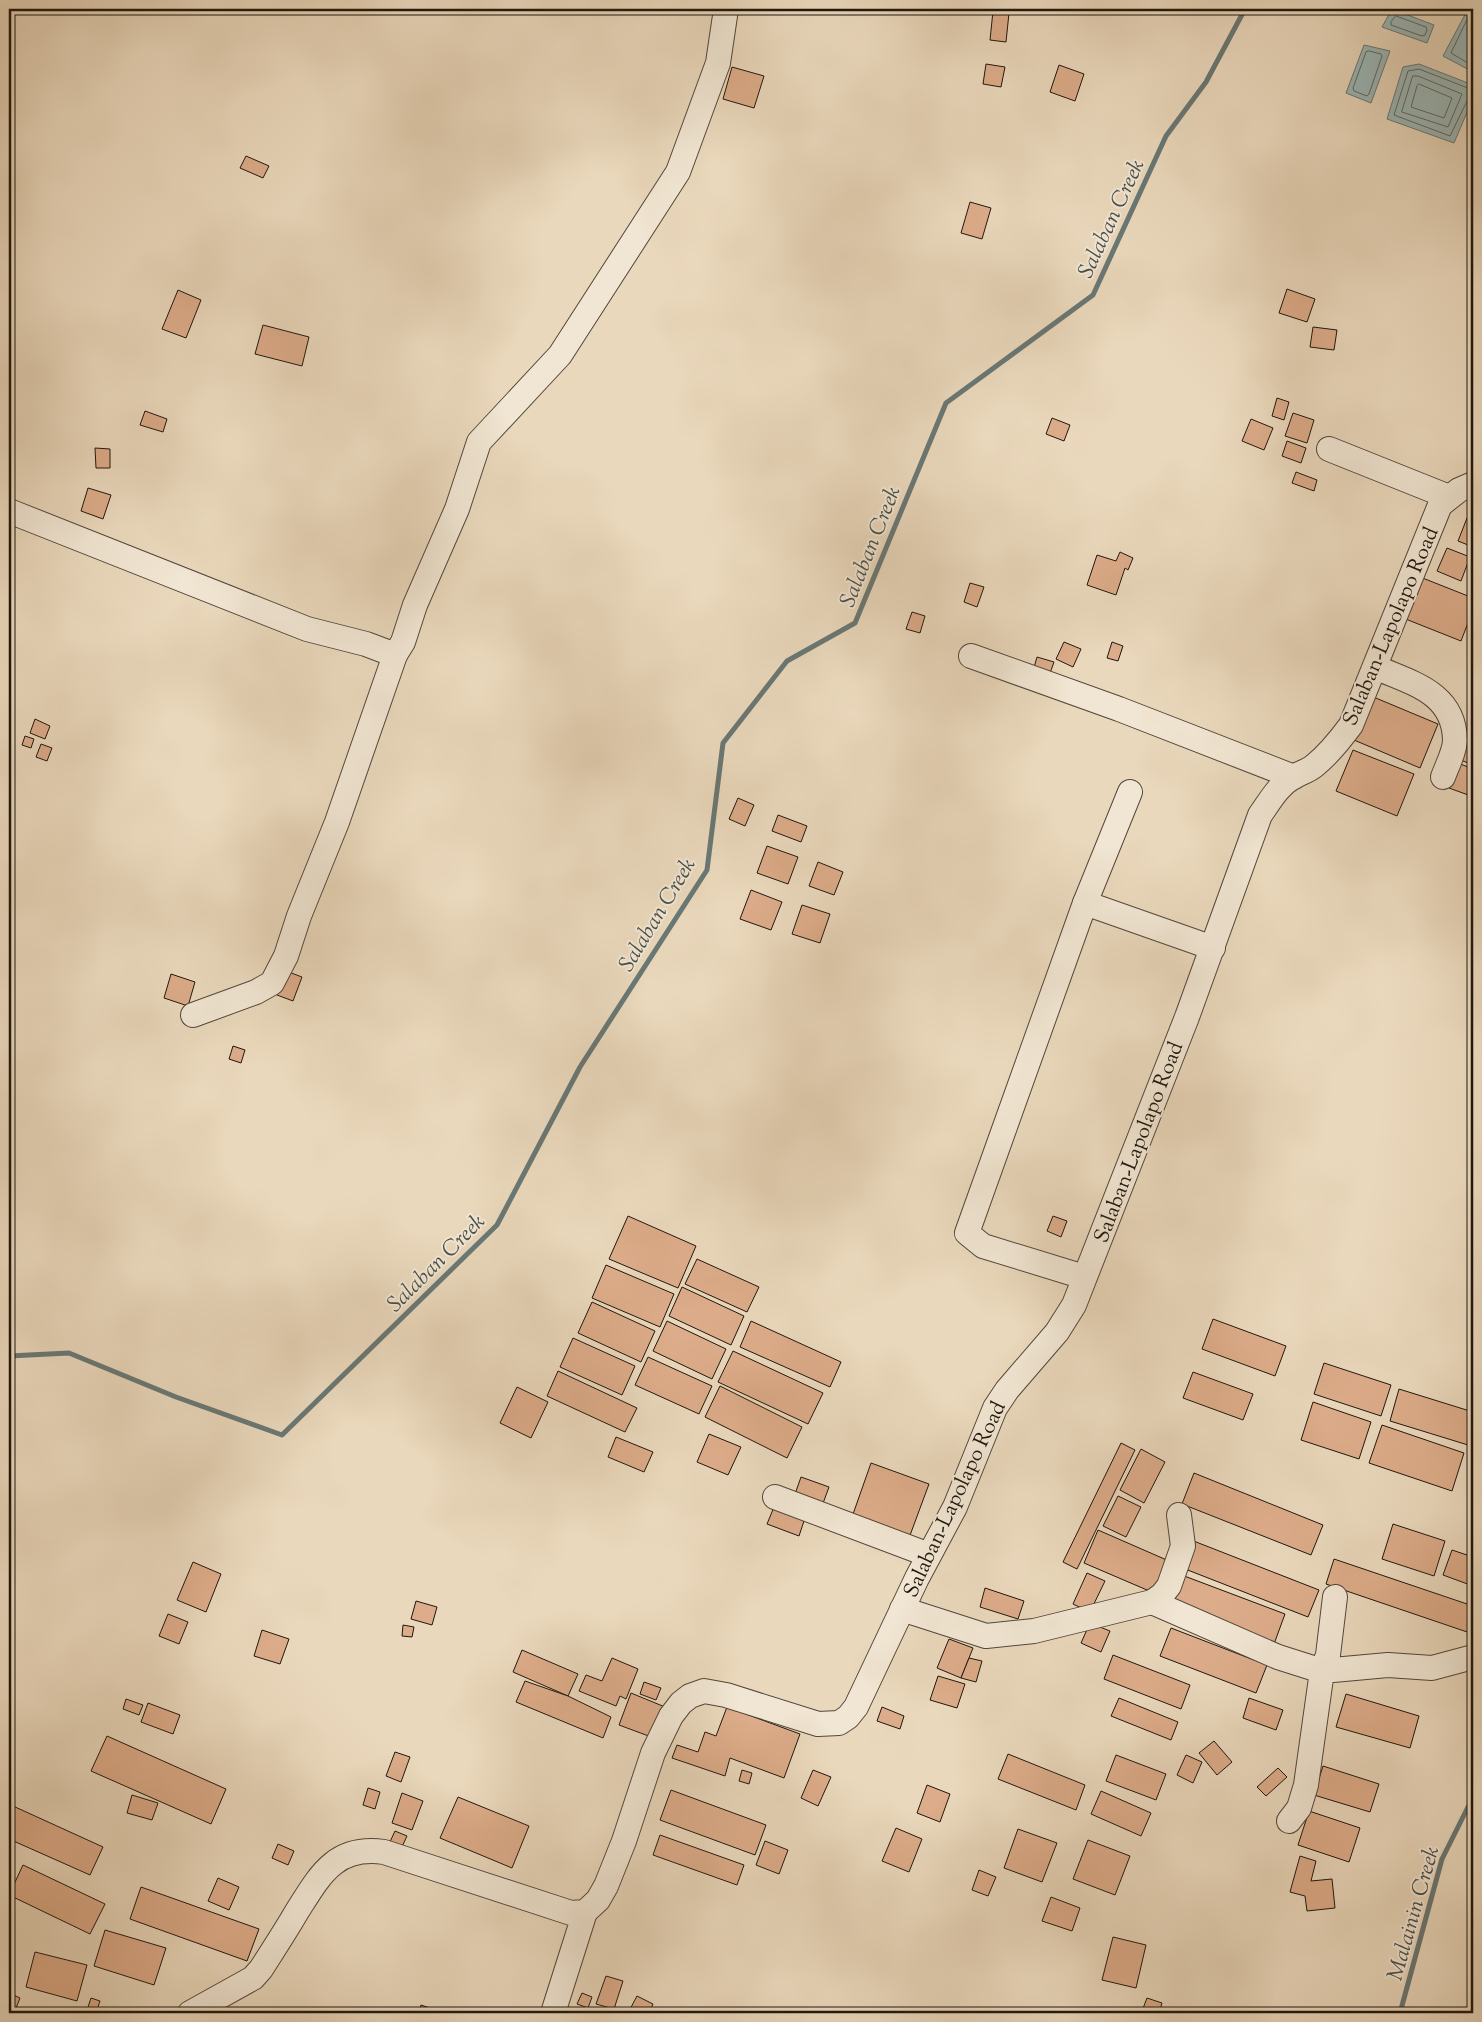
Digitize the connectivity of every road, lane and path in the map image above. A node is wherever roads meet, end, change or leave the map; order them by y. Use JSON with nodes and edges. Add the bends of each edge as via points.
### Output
{"nodes":[{"id":1,"x":726,"y":9,"type":"edge"},
{"id":2,"x":1329,"y":449,"type":"dead end"},
{"id":3,"x":1473,"y":484,"type":"edge"},
{"id":4,"x":1450,"y":498,"type":"junction"},
{"id":5,"x":9,"y":511,"type":"edge"},
{"id":6,"x":395,"y":655,"type":"junction"},
{"id":7,"x":972,"y":656,"type":"dead end"},
{"id":8,"x":1375,"y":667,"type":"junction"},
{"id":9,"x":1294,"y":777,"type":"junction"},
{"id":10,"x":1443,"y":777,"type":"dead end"},
{"id":11,"x":1130,"y":792,"type":"dead end"},
{"id":12,"x":1085,"y":903,"type":"junction"},
{"id":13,"x":1213,"y":948,"type":"junction"},
{"id":14,"x":193,"y":1015,"type":"dead end"},
{"id":15,"x":1084,"y":1277,"type":"junction"},
{"id":16,"x":775,"y":1498,"type":"dead end"},
{"id":17,"x":1179,"y":1515,"type":"dead end"},
{"id":18,"x":929,"y":1555,"type":"junction"},
{"id":19,"x":1335,"y":1597,"type":"dead end"},
{"id":20,"x":1152,"y":1602,"type":"junction"},
{"id":21,"x":902,"y":1609,"type":"junction"},
{"id":22,"x":1473,"y":1657,"type":"edge"},
{"id":23,"x":1322,"y":1671,"type":"junction"},
{"id":24,"x":1289,"y":1821,"type":"dead end"},
{"id":25,"x":585,"y":1912,"type":"junction"},
{"id":26,"x":190,"y":2013,"type":"edge"},
{"id":27,"x":552,"y":2013,"type":"edge"}],
"edges":[{"from":1,"to":6,"type":"street","via":[[718,63],[678,172],[560,355],[479,442],[457,509]]},
{"from":2,"to":4,"type":"street"},
{"from":3,"to":4,"type":"street","name":"Salaban-Lapolapo Road"},
{"from":4,"to":8,"type":"street","name":"Salaban-Lapolapo Road","via":[[1440,505]]},
{"from":5,"to":6,"type":"street","via":[[307,629]]},
{"from":6,"to":14,"type":"street","via":[[337,822],[286,956],[272,983]]},
{"from":7,"to":9,"type":"street"},
{"from":8,"to":9,"type":"street","name":"Salaban-Lapolapo Road","via":[[1351,725],[1335,747],[1312,767]]},
{"from":8,"to":10,"type":"street","via":[[1433,693],[1444,704],[1455,740]]},
{"from":9,"to":13,"type":"street","name":"Salaban-Lapolapo Road","via":[[1272,796],[1260,815]]},
{"from":11,"to":12,"type":"street"},
{"from":12,"to":13,"type":"street"},
{"from":12,"to":15,"type":"street","via":[[967,1233],[982,1246]]},
{"from":13,"to":15,"type":"street","name":"Salaban-Lapolapo Road"},
{"from":15,"to":18,"type":"street","name":"Salaban-Lapolapo Road","via":[[1074,1305],[1057,1332],[1006,1390],[995,1408],[954,1507]]},
{"from":16,"to":18,"type":"street"},
{"from":17,"to":20,"type":"street","via":[[1183,1546],[1169,1586]]},
{"from":18,"to":21,"type":"street","name":"Salaban-Lapolapo Road"},
{"from":19,"to":23,"type":"street","via":[[1328,1655]]},
{"from":20,"to":21,"type":"street","via":[[1034,1631],[986,1636]]},
{"from":20,"to":23,"type":"street","via":[[1278,1657]]},
{"from":21,"to":25,"type":"street","name":"Salaban-Lapolapo Road","via":[[856,1708],[839,1724],[818,1724],[704,1691],[681,1703],[653,1753],[606,1886],[598,1900]]},
{"from":22,"to":23,"type":"street","via":[[1432,1668],[1388,1666]]},
{"from":23,"to":24,"type":"street","via":[[1306,1785],[1299,1808]]},
{"from":25,"to":26,"type":"street","via":[[571,1913],[384,1852],[370,1850],[352,1854],[337,1860],[322,1872],[253,1978]]},
{"from":25,"to":27,"type":"street"}]}
